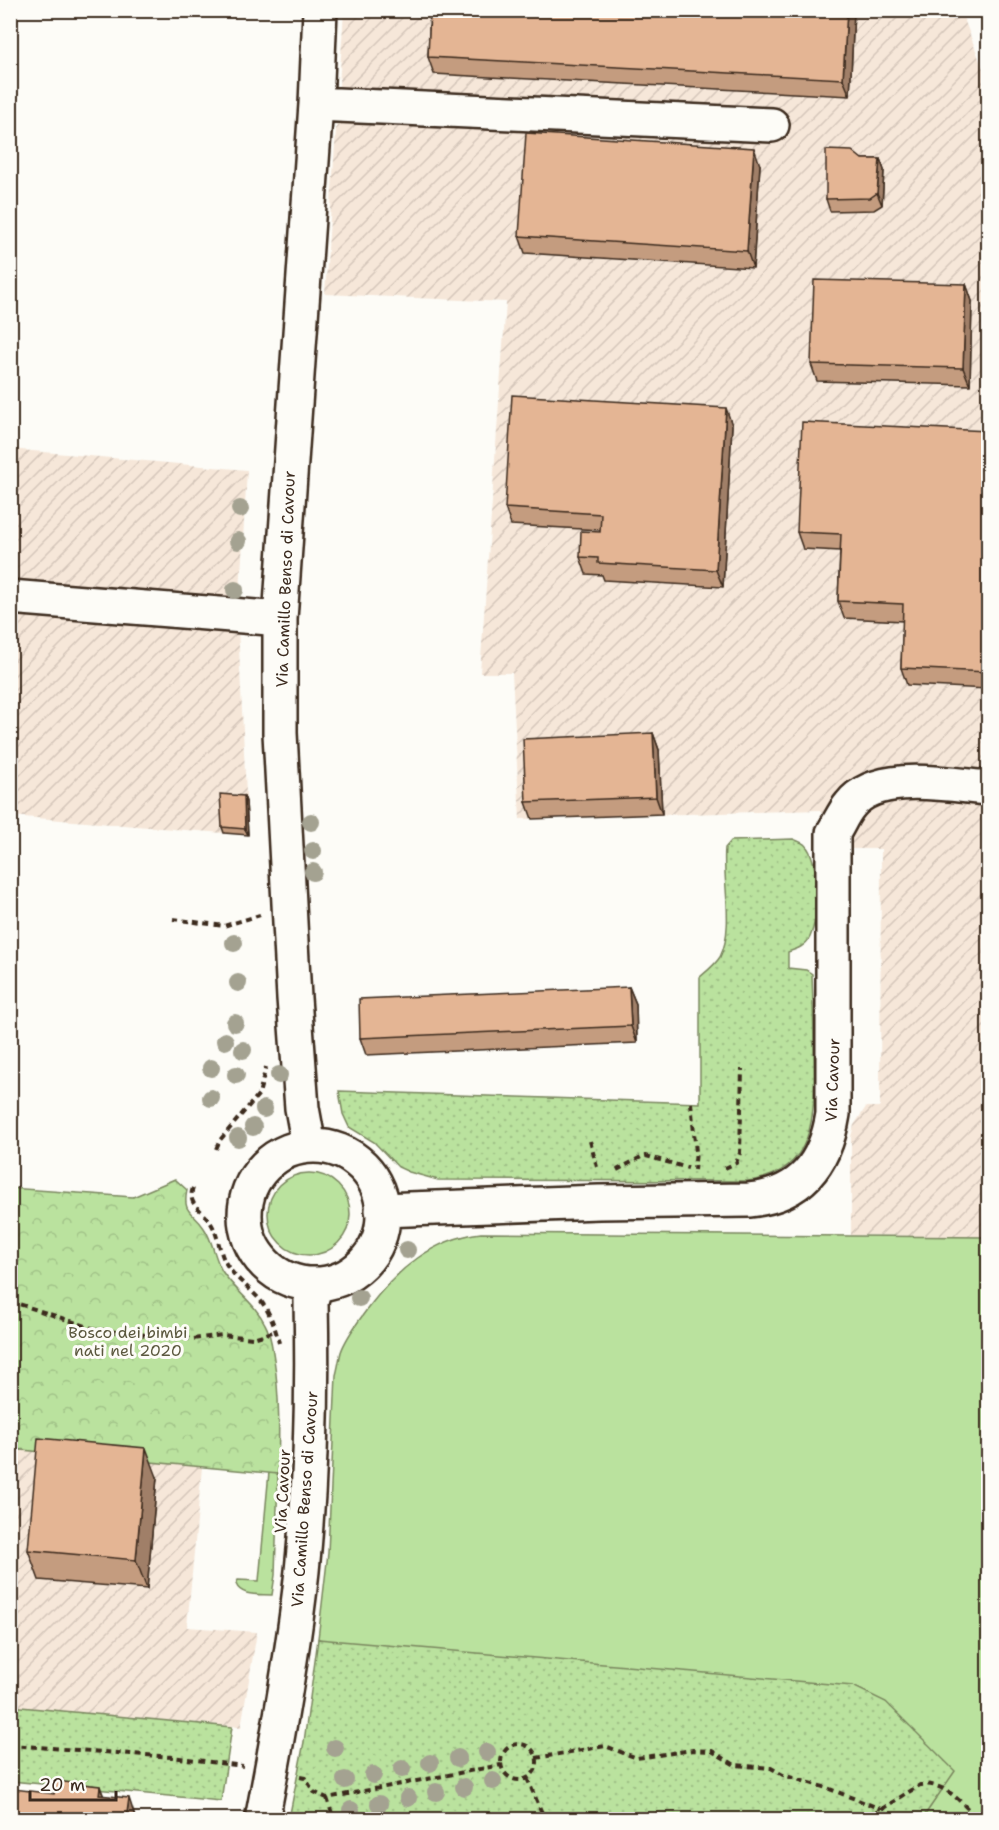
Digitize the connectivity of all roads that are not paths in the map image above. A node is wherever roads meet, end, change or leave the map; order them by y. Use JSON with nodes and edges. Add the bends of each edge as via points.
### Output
{"nodes":[{"id":1,"x":320,"y":10,"type":"edge"},
{"id":2,"x":316,"y":104,"type":"junction"},
{"id":3,"x":772,"y":124,"type":"dead end"},
{"id":4,"x":10,"y":597,"type":"edge"},
{"id":5,"x":280,"y":619,"type":"junction"},
{"id":6,"x":988,"y":788,"type":"edge"},
{"id":7,"x":309,"y":1146,"type":"junction"},
{"id":8,"x":382,"y":1210,"type":"junction"},
{"id":9,"x":316,"y":1284,"type":"junction"},
{"id":10,"x":262,"y":1820,"type":"edge"}],
"edges":[{"from":1,"to":2,"type":"street","name":"Via Camillo Benso di Cavour"},
{"from":2,"to":3,"type":"street"},
{"from":2,"to":5,"type":"street","name":"Via Camillo Benso di Cavour"},
{"from":4,"to":5,"type":"street"},
{"from":5,"to":7,"type":"street","name":"Via Camillo Benso di Cavour","via":[[280,733],[294,998],[302,1108]]},
{"from":6,"to":8,"type":"street","name":"Via Cavour","via":[[901,782],[871,789],[851,803],[833,833],[833,1113],[817,1161],[793,1187],[749,1200]]},
{"from":7,"to":8,"type":"street","via":[[332,1149],[353,1158],[374,1181]]},
{"from":7,"to":9,"type":"street","via":[[282,1154],[265,1167],[252,1185],[245,1215],[252,1245],[272,1270],[300,1283]]},
{"from":8,"to":9,"type":"street","via":[[378,1241],[370,1255],[346,1276]]},
{"from":9,"to":10,"type":"street","name":"Via Camillo Benso di Cavour","via":[[311,1301],[310,1455],[302,1569]]}]}
